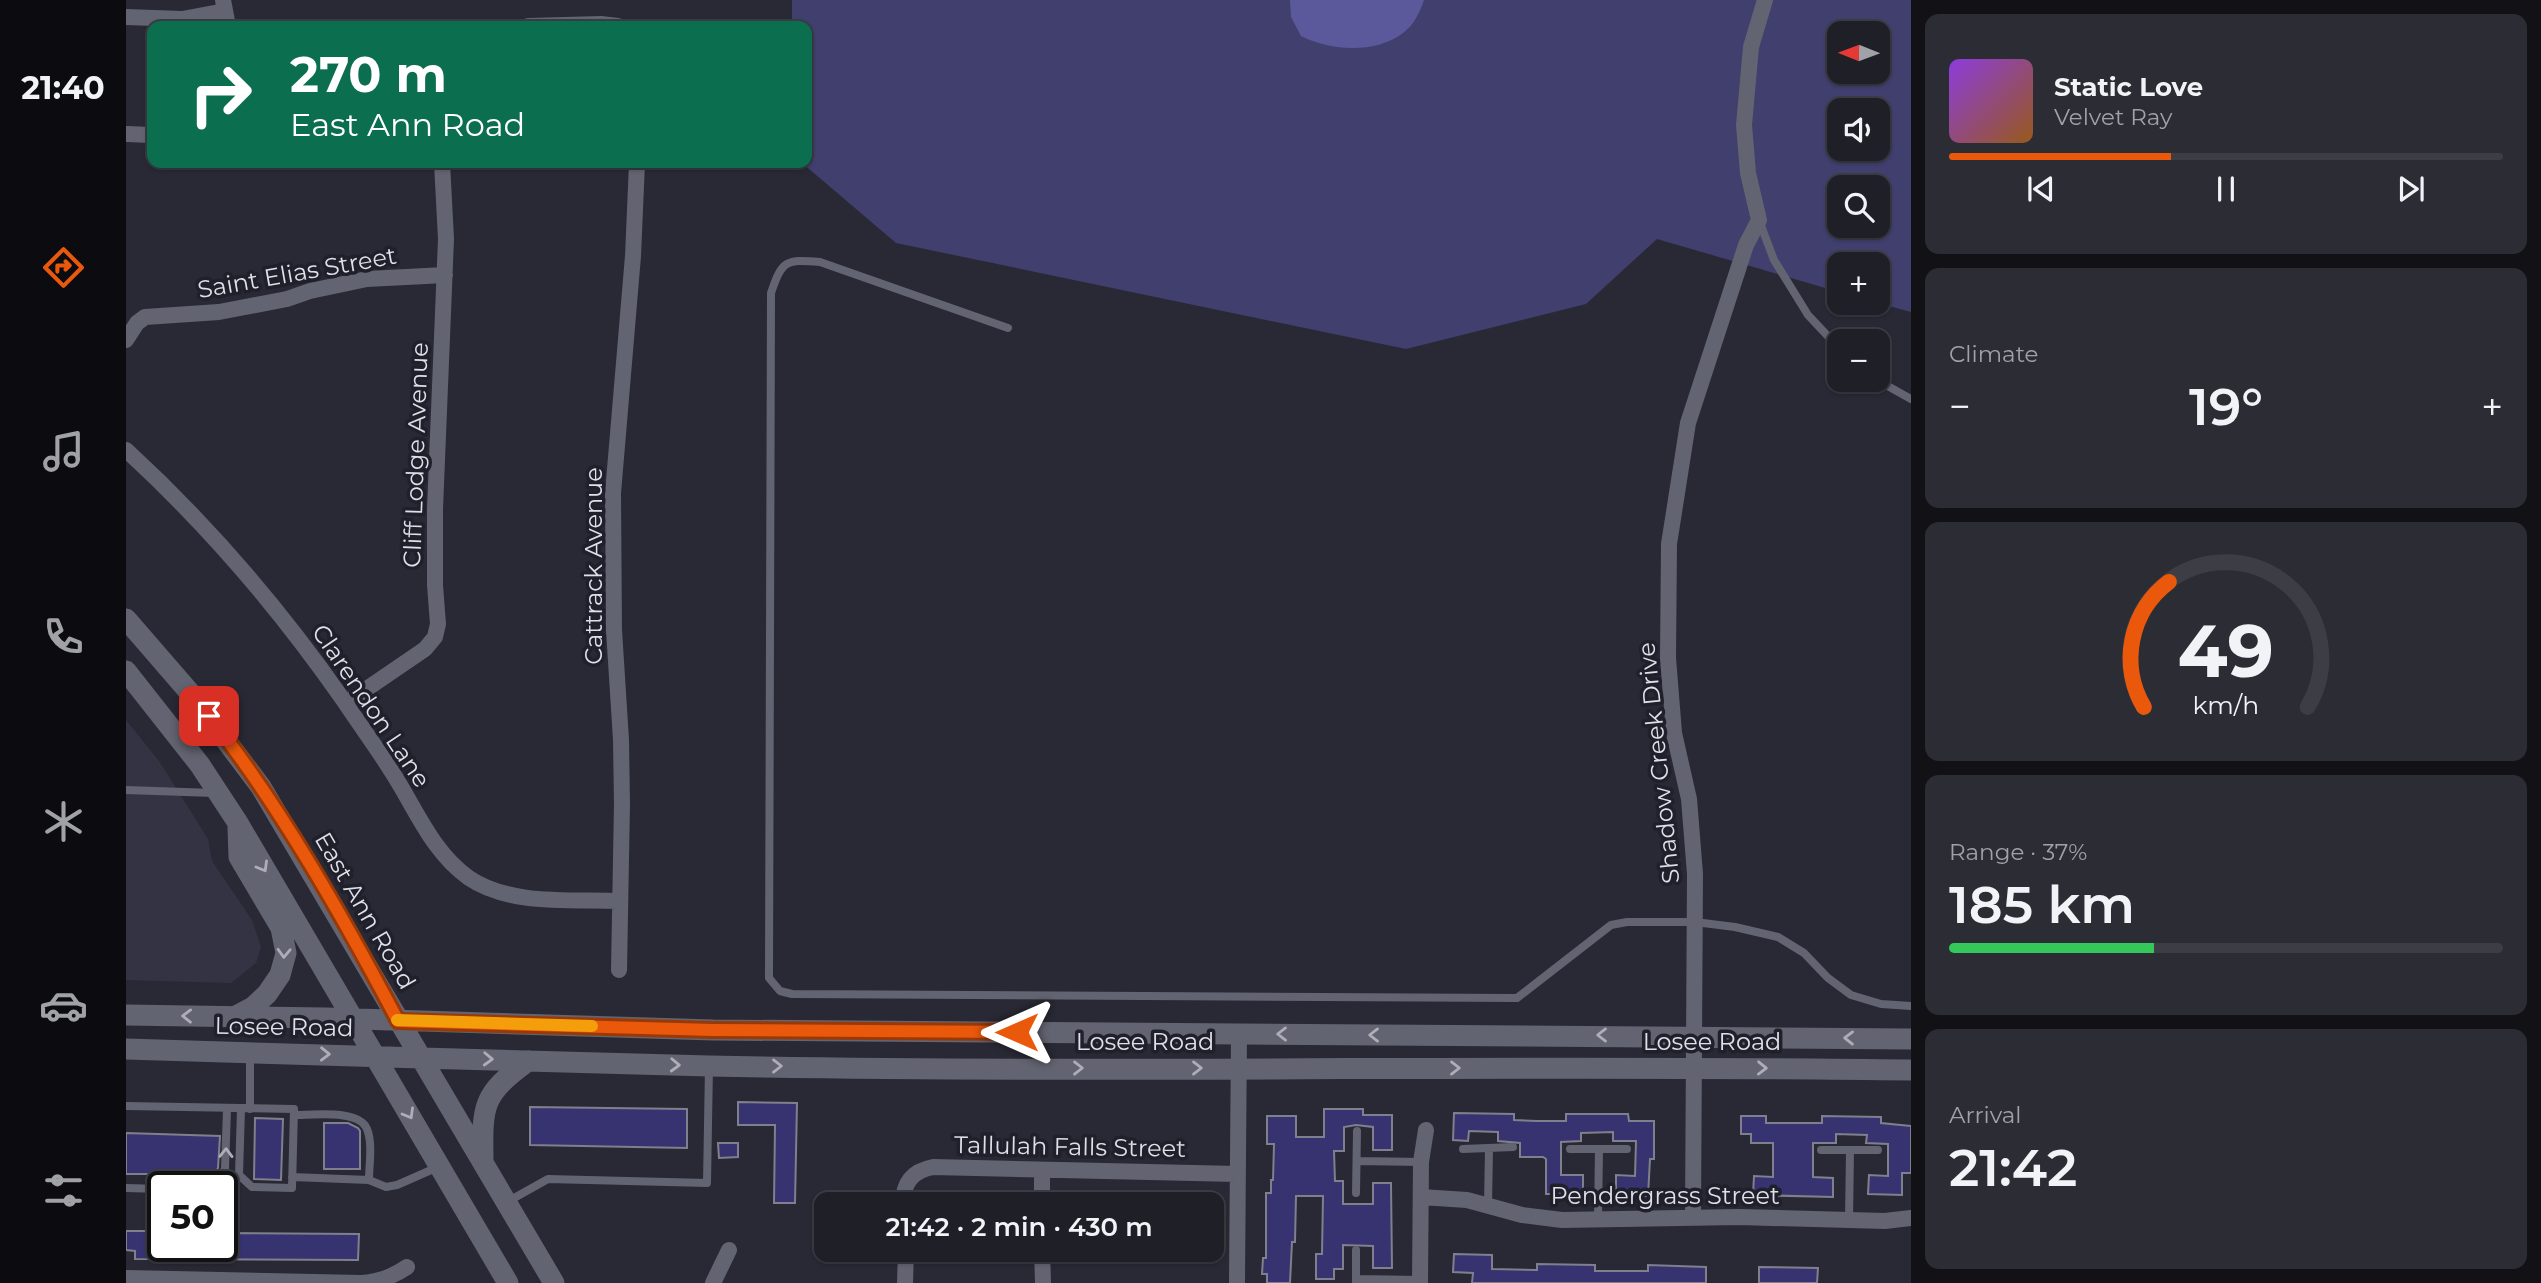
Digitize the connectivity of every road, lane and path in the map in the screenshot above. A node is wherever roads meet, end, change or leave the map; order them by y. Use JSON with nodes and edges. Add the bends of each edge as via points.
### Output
{"nodes":[{"id":1,"x":1765,"y":0,"type":"edge"},
{"id":2,"x":225,"y":12,"type":"edge"},
{"id":3,"x":126,"y":18,"type":"edge"},
{"id":4,"x":126,"y":134,"type":"edge"},
{"id":5,"x":147,"y":135,"type":"edge"},
{"id":6,"x":442,"y":168,"type":"edge"},
{"id":7,"x":637,"y":168,"type":"edge"},
{"id":8,"x":1759,"y":220,"type":"junction"},
{"id":9,"x":445,"y":275,"type":"junction"},
{"id":10,"x":1008,"y":328,"type":"dead end"},
{"id":11,"x":1827,"y":335,"type":"edge"},
{"id":12,"x":126,"y":340,"type":"edge"},
{"id":13,"x":1890,"y":387,"type":"edge"},
{"id":14,"x":1911,"y":399,"type":"edge"},
{"id":15,"x":126,"y":450,"type":"edge"},
{"id":16,"x":126,"y":620,"type":"edge"},
{"id":17,"x":151,"y":648,"type":"junction"},
{"id":18,"x":126,"y":670,"type":"edge"},
{"id":19,"x":346,"y":703,"type":"junction"},
{"id":20,"x":126,"y":790,"type":"edge"},
{"id":21,"x":219,"y":793,"type":"junction"},
{"id":22,"x":237,"y":823,"type":"junction"},
{"id":23,"x":620,"y":901,"type":"junction"},
{"id":24,"x":1695,"y":922,"type":"junction"},
{"id":25,"x":619,"y":970,"type":"dead end"},
{"id":26,"x":1911,"y":1006,"type":"edge"},
{"id":27,"x":126,"y":1015,"type":"edge"},
{"id":28,"x":234,"y":1017,"type":"junction"},
{"id":29,"x":353,"y":1019,"type":"junction"},
{"id":30,"x":398,"y":1021,"type":"junction"},
{"id":31,"x":1239,"y":1034,"type":"junction"},
{"id":32,"x":1695,"y":1036,"type":"junction"},
{"id":33,"x":1911,"y":1039,"type":"edge"},
{"id":34,"x":126,"y":1049,"type":"edge"},
{"id":35,"x":250,"y":1052,"type":"junction"},
{"id":36,"x":374,"y":1055,"type":"junction"},
{"id":37,"x":419,"y":1058,"type":"junction"},
{"id":38,"x":528,"y":1061,"type":"junction"},
{"id":39,"x":709,"y":1066,"type":"junction"},
{"id":40,"x":1694,"y":1067,"type":"junction"},
{"id":41,"x":1239,"y":1069,"type":"junction"},
{"id":42,"x":1911,"y":1070,"type":"edge"},
{"id":43,"x":126,"y":1106,"type":"edge"},
{"id":44,"x":227,"y":1109,"type":"junction"},
{"id":45,"x":245,"y":1109,"type":"junction"},
{"id":46,"x":294,"y":1115,"type":"junction"},
{"id":47,"x":1426,"y":1130,"type":"dead end"},
{"id":48,"x":1357,"y":1131,"type":"dead end"},
{"id":49,"x":1513,"y":1147,"type":"dead end"},
{"id":50,"x":1489,"y":1148,"type":"junction"},
{"id":51,"x":1463,"y":1149,"type":"dead end"},
{"id":52,"x":1570,"y":1149,"type":"dead end"},
{"id":53,"x":1599,"y":1149,"type":"junction"},
{"id":54,"x":1627,"y":1149,"type":"dead end"},
{"id":55,"x":1821,"y":1150,"type":"dead end"},
{"id":56,"x":1850,"y":1150,"type":"junction"},
{"id":57,"x":1878,"y":1150,"type":"dead end"},
{"id":58,"x":1357,"y":1161,"type":"junction"},
{"id":59,"x":1421,"y":1162,"type":"junction"},
{"id":60,"x":483,"y":1163,"type":"junction"},
{"id":61,"x":439,"y":1166,"type":"junction"},
{"id":62,"x":224,"y":1171,"type":"edge"},
{"id":63,"x":1042,"y":1171,"type":"junction"},
{"id":64,"x":1237,"y":1174,"type":"junction"},
{"id":65,"x":239,"y":1175,"type":"joint"},
{"id":66,"x":292,"y":1177,"type":"junction"},
{"id":67,"x":369,"y":1180,"type":"junction"},
{"id":68,"x":126,"y":1188,"type":"edge"},
{"id":69,"x":147,"y":1189,"type":"edge"},
{"id":70,"x":903,"y":1192,"type":"edge"},
{"id":71,"x":1042,"y":1192,"type":"edge"},
{"id":72,"x":1356,"y":1193,"type":"dead end"},
{"id":73,"x":1421,"y":1197,"type":"junction"},
{"id":74,"x":507,"y":1202,"type":"junction"},
{"id":75,"x":1488,"y":1205,"type":"junction"},
{"id":76,"x":1693,"y":1218,"type":"junction"},
{"id":77,"x":1911,"y":1218,"type":"edge"},
{"id":78,"x":1598,"y":1219,"type":"junction"},
{"id":79,"x":1849,"y":1220,"type":"junction"},
{"id":80,"x":729,"y":1250,"type":"dead end"},
{"id":81,"x":1356,"y":1250,"type":"dead end"},
{"id":82,"x":906,"y":1262,"type":"edge"},
{"id":83,"x":1042,"y":1262,"type":"edge"},
{"id":84,"x":407,"y":1267,"type":"dead end"},
{"id":85,"x":126,"y":1278,"type":"edge"},
{"id":86,"x":1356,"y":1281,"type":"edge"},
{"id":87,"x":1420,"y":1281,"type":"edge"},
{"id":88,"x":508,"y":1283,"type":"edge"},
{"id":89,"x":554,"y":1283,"type":"edge"},
{"id":90,"x":713,"y":1283,"type":"edge"},
{"id":91,"x":905,"y":1283,"type":"edge"},
{"id":92,"x":1043,"y":1283,"type":"edge"},
{"id":93,"x":1237,"y":1283,"type":"edge"}],
"edges":[{"from":1,"to":8,"type":"street","via":[[1751,47],[1744,125],[1748,173]]},
{"from":2,"to":3,"type":"street","via":[[182,19]]},
{"from":4,"to":5,"type":"street"},
{"from":6,"to":9,"type":"street","name":"Cliff Lodge Avenue"},
{"from":7,"to":23,"type":"street","name":"Cattrack Avenue","via":[[613,493],[621,740]]},
{"from":8,"to":11,"type":"lane","via":[[1774,260],[1808,315]]},
{"from":8,"to":24,"type":"street","name":"Shadow Creek Drive","via":[[1746,245],[1688,424],[1669,544],[1668,658],[1674,733],[1689,800]]},
{"from":9,"to":12,"type":"street","name":"Saint Elias Street","via":[[367,279],[219,312],[145,317]]},
{"from":9,"to":19,"type":"street","name":"Cliff Lodge Avenue","via":[[435,509],[435,637],[425,649]]},
{"from":10,"to":24,"type":"lane","via":[[820,262],[793,259],[780,268],[771,293],[769,978],[780,991],[1517,998],[1611,925]]},
{"from":13,"to":14,"type":"lane"},
{"from":15,"to":19,"type":"street","name":"Clarendon Lane","via":[[229,552]]},
{"from":16,"to":17,"type":"main road","name":"East Ann Road"},
{"from":17,"to":18,"type":"main road"},
{"from":17,"to":30,"type":"main road","name":"East Ann Road","via":[[261,787]]},
{"from":18,"to":21,"type":"main road"},
{"from":19,"to":23,"type":"street","name":"Clarendon Lane","via":[[432,839],[471,879],[525,897]]},
{"from":20,"to":21,"type":"lane"},
{"from":21,"to":22,"type":"main road"},
{"from":22,"to":28,"type":"main road","one_way":true,"via":[[239,857],[281,928],[286,953],[280,975],[267,994]]},
{"from":22,"to":29,"type":"main road","one_way":true},
{"from":23,"to":25,"type":"street","name":"Cattrack Avenue"},
{"from":24,"to":26,"type":"lane","via":[[1778,937],[1804,953],[1850,995]]},
{"from":24,"to":32,"type":"street","name":"Shadow Creek Drive"},
{"from":28,"to":27,"type":"main road","name":"Losee Road","one_way":true},
{"from":28,"to":29,"type":"main road","name":"Losee Road"},
{"from":29,"to":30,"type":"main road","name":"Losee Road"},
{"from":29,"to":36,"type":"main road"},
{"from":30,"to":31,"type":"main road","name":"Losee Road","via":[[713,1030]]},
{"from":30,"to":37,"type":"main road","name":"East Ann Road"},
{"from":32,"to":31,"type":"main road","name":"Losee Road","one_way":true},
{"from":31,"to":41,"type":"street"},
{"from":33,"to":32,"type":"main road","name":"Losee Road","one_way":true},
{"from":32,"to":40,"type":"street","name":"Shadow Creek Drive"},
{"from":34,"to":35,"type":"main road","name":"Losee Road"},
{"from":35,"to":36,"type":"main road","name":"Losee Road","one_way":true},
{"from":35,"to":45,"type":"lane"},
{"from":36,"to":37,"type":"main road","name":"Losee Road"},
{"from":36,"to":61,"type":"main road","one_way":true},
{"from":37,"to":38,"type":"main road","name":"Losee Road","one_way":true},
{"from":37,"to":60,"type":"main road","name":"East Ann Road"},
{"from":38,"to":39,"type":"main road","name":"Losee Road","one_way":true},
{"from":38,"to":60,"type":"main road","via":[[504,1078],[486,1101]]},
{"from":39,"to":41,"type":"main road","name":"Losee Road","one_way":true},
{"from":39,"to":74,"type":"lane","via":[[707,1183],[548,1179]]},
{"from":41,"to":40,"type":"main road","name":"Losee Road","one_way":true},
{"from":40,"to":42,"type":"main road","name":"Losee Road","one_way":true},
{"from":40,"to":76,"type":"street","name":"Shadow Creek Drive"},
{"from":41,"to":64,"type":"street"},
{"from":43,"to":44,"type":"lane"},
{"from":44,"to":45,"type":"lane"},
{"from":62,"to":44,"type":"lane","one_way":true},
{"from":45,"to":46,"type":"lane","via":[[294,1109]]},
{"from":45,"to":65,"type":"lane"},
{"from":46,"to":66,"type":"lane"},
{"from":46,"to":67,"type":"lane","via":[[360,1120],[369,1139]]},
{"from":47,"to":59,"type":"street"},
{"from":48,"to":58,"type":"lane"},
{"from":49,"to":50,"type":"lane"},
{"from":50,"to":51,"type":"lane"},
{"from":50,"to":75,"type":"lane"},
{"from":52,"to":53,"type":"lane"},
{"from":53,"to":54,"type":"lane"},
{"from":53,"to":78,"type":"lane"},
{"from":55,"to":56,"type":"lane"},
{"from":56,"to":57,"type":"lane"},
{"from":56,"to":79,"type":"lane"},
{"from":58,"to":59,"type":"lane"},
{"from":58,"to":72,"type":"lane"},
{"from":59,"to":73,"type":"street"},
{"from":60,"to":74,"type":"main road","name":"East Ann Road"},
{"from":61,"to":67,"type":"lane","via":[[397,1185],[386,1187]]},
{"from":61,"to":88,"type":"main road"},
{"from":63,"to":64,"type":"street","name":"Tallulah Falls Street"},
{"from":63,"to":70,"type":"street","name":"Tallulah Falls Street","via":[[933,1167],[921,1169],[907,1181]]},
{"from":63,"to":71,"type":"street"},
{"from":64,"to":93,"type":"street"},
{"from":65,"to":66,"type":"lane","via":[[252,1187],[292,1188]]},
{"from":66,"to":67,"type":"lane"},
{"from":68,"to":69,"type":"lane"},
{"from":73,"to":75,"type":"street","name":"Pendergrass Street"},
{"from":73,"to":87,"type":"street"},
{"from":74,"to":89,"type":"main road","name":"East Ann Road"},
{"from":75,"to":78,"type":"street","name":"Pendergrass Street","via":[[1542,1219]]},
{"from":76,"to":78,"type":"street","name":"Pendergrass Street"},
{"from":76,"to":79,"type":"street","name":"Pendergrass Street"},
{"from":77,"to":79,"type":"street","name":"Pendergrass Street"},
{"from":80,"to":90,"type":"street"},
{"from":81,"to":86,"type":"lane"},
{"from":82,"to":91,"type":"street"},
{"from":83,"to":92,"type":"street"},
{"from":84,"to":85,"type":"street","via":[[389,1278],[361,1283]]},
{"from":86,"to":87,"type":"lane"}]}
